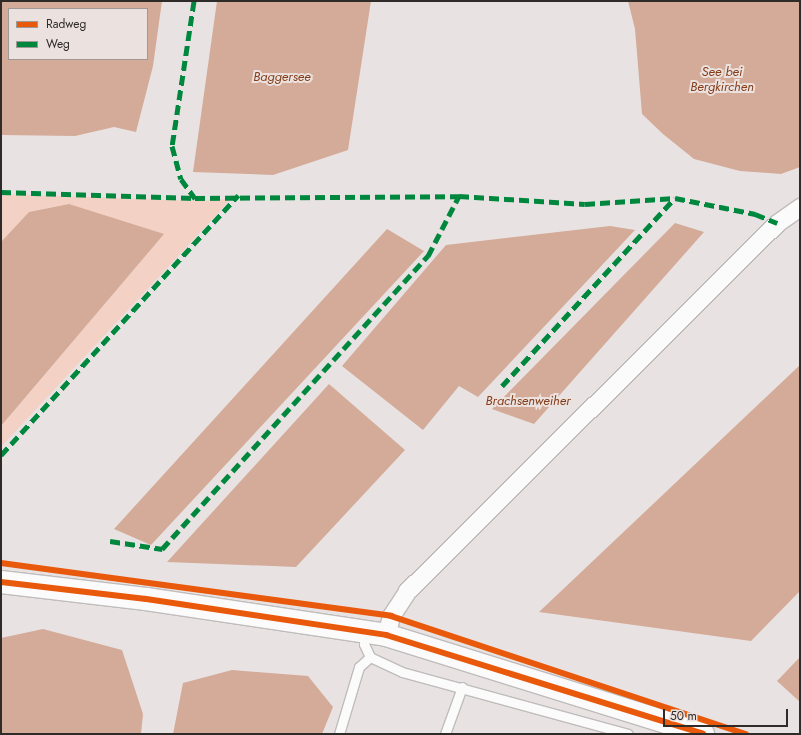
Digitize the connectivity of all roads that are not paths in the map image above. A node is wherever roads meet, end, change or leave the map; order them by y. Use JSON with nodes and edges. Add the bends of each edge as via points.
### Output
{"nodes":[{"id":1,"x":800,"y":207,"type":"edge"},
{"id":2,"x":1,"y":582,"type":"edge"},
{"id":3,"x":376,"y":633,"type":"junction"},
{"id":4,"x":370,"y":657,"type":"junction"},
{"id":5,"x":462,"y":687,"type":"junction"},
{"id":6,"x":339,"y":734,"type":"edge"},
{"id":7,"x":445,"y":734,"type":"edge"},
{"id":8,"x":628,"y":734,"type":"edge"},
{"id":9,"x":703,"y":734,"type":"edge"}],
"edges":[{"from":1,"to":3,"type":"street","via":[[771,228],[407,591]]},
{"from":2,"to":3,"type":"street"},
{"from":3,"to":4,"type":"lane","via":[[364,644]]},
{"from":3,"to":9,"type":"street"},
{"from":4,"to":5,"type":"lane","via":[[402,672]]},
{"from":4,"to":6,"type":"lane","via":[[359,667]]},
{"from":5,"to":7,"type":"lane"},
{"from":5,"to":8,"type":"lane"}]}
